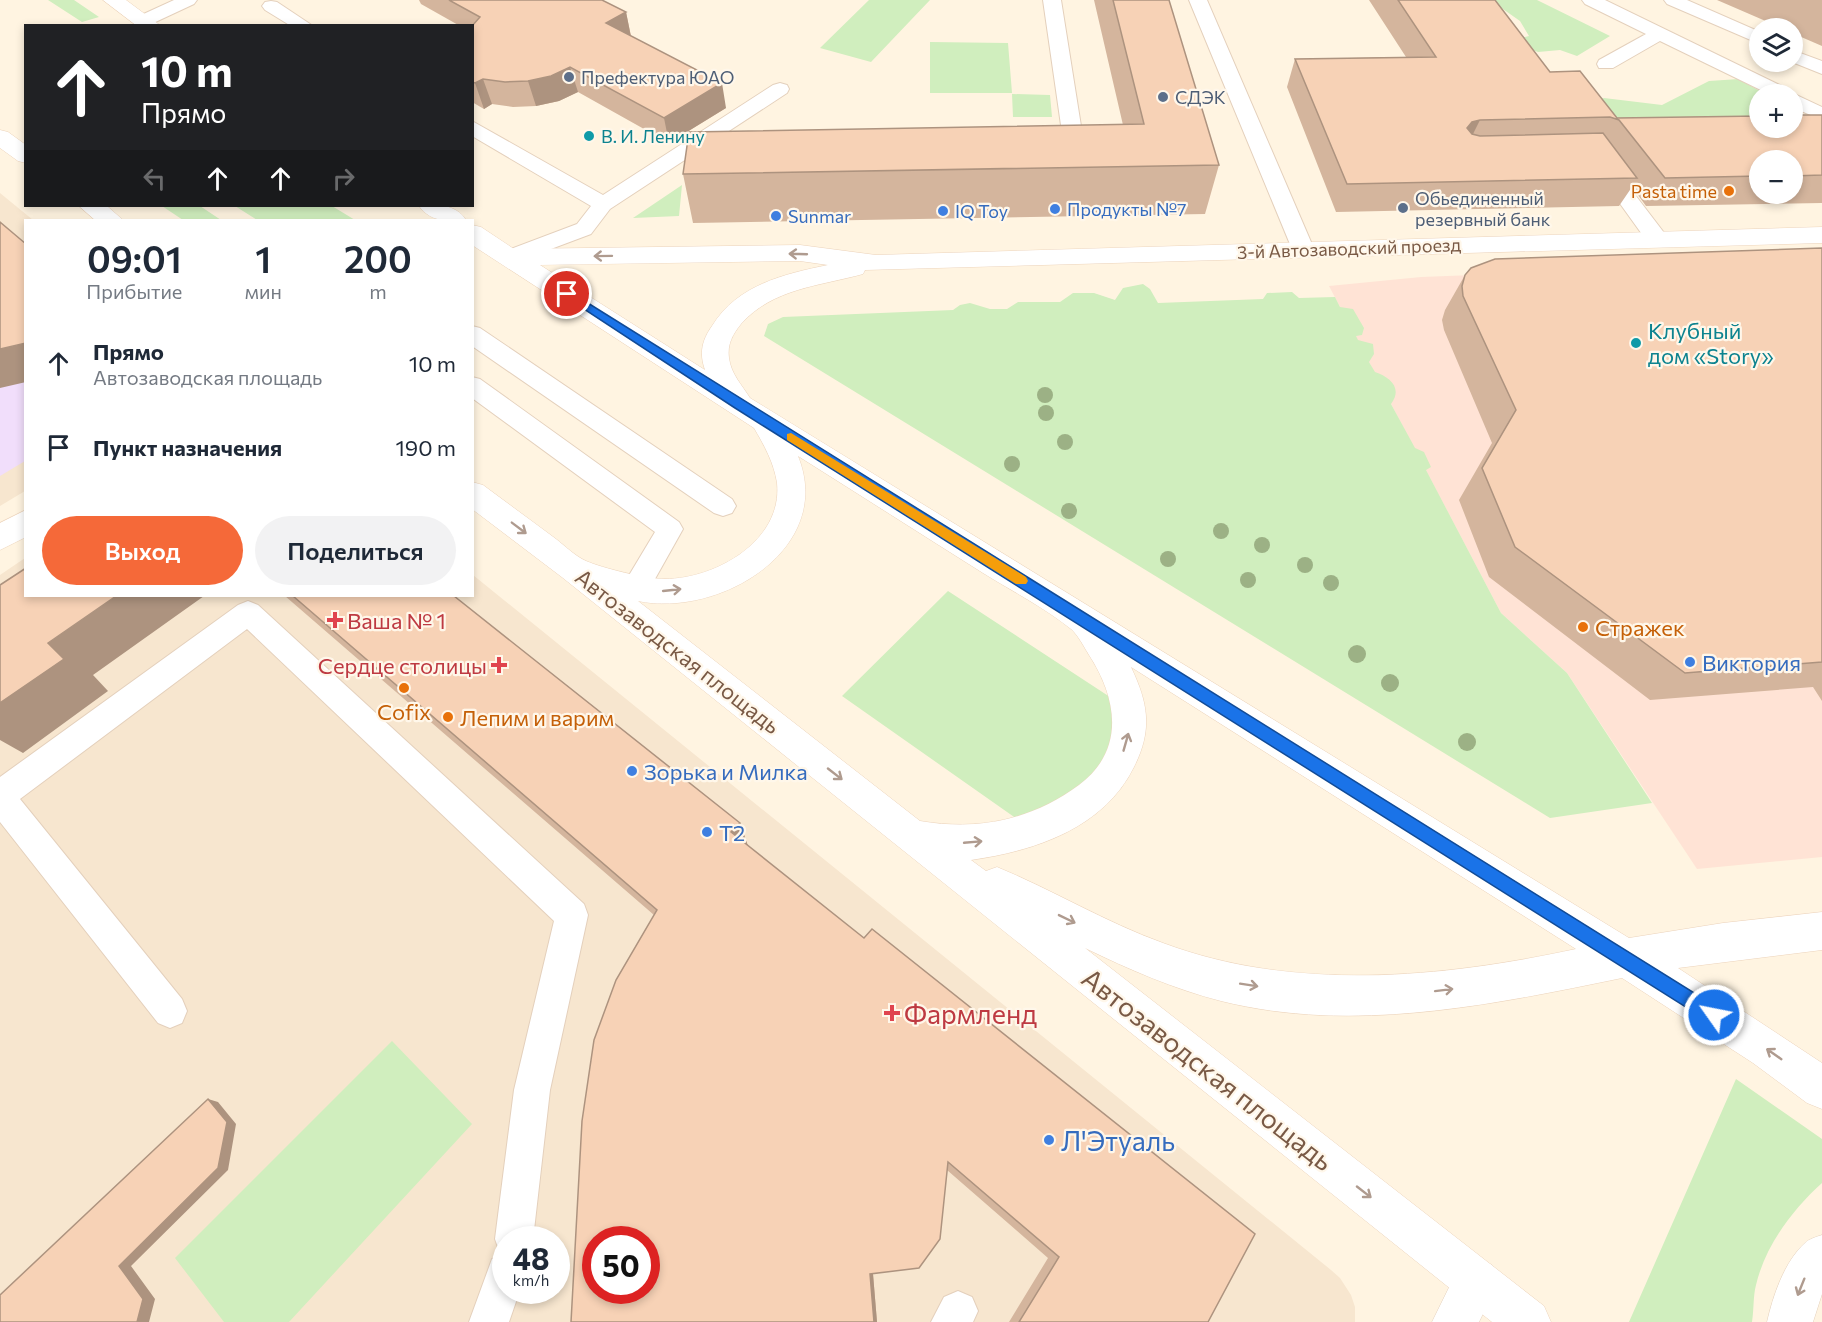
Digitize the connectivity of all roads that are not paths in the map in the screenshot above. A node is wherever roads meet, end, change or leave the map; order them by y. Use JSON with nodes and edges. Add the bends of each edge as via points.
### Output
{"nodes":[{"id":1,"x":113,"y":0,"type":"edge"},
{"id":2,"x":188,"y":0,"type":"edge"},
{"id":3,"x":1052,"y":0,"type":"edge"},
{"id":4,"x":1198,"y":0,"type":"edge"},
{"id":5,"x":1591,"y":0,"type":"edge"},
{"id":6,"x":1673,"y":0,"type":"edge"},
{"id":7,"x":271,"y":6,"type":"dead end"},
{"id":8,"x":147,"y":23,"type":"edge"},
{"id":9,"x":301,"y":24,"type":"edge"},
{"id":10,"x":1659,"y":34,"type":"junction"},
{"id":11,"x":1749,"y":34,"type":"edge"},
{"id":12,"x":1803,"y":59,"type":"edge"},
{"id":13,"x":1606,"y":64,"type":"dead end"},
{"id":14,"x":1822,"y":68,"type":"edge"},
{"id":15,"x":1762,"y":84,"type":"edge"},
{"id":16,"x":780,"y":89,"type":"dead end"},
{"id":17,"x":1803,"y":104,"type":"edge"},
{"id":18,"x":1822,"y":114,"type":"edge"},
{"id":19,"x":474,"y":128,"type":"edge"},
{"id":20,"x":0,"y":137,"type":"edge"},
{"id":21,"x":1039,"y":146,"type":"edge"},
{"id":22,"x":1593,"y":153,"type":"edge"},
{"id":23,"x":24,"y":155,"type":"edge"},
{"id":24,"x":603,"y":204,"type":"junction"},
{"id":25,"x":92,"y":207,"type":"edge"},
{"id":26,"x":433,"y":207,"type":"edge"},
{"id":27,"x":110,"y":219,"type":"edge"},
{"id":28,"x":452,"y":219,"type":"edge"},
{"id":29,"x":1822,"y":235,"type":"edge"},
{"id":30,"x":1657,"y":239,"type":"junction"},
{"id":31,"x":476,"y":240,"type":"edge"},
{"id":32,"x":1303,"y":249,"type":"junction"},
{"id":33,"x":511,"y":257,"type":"junction"},
{"id":34,"x":876,"y":263,"type":"junction"},
{"id":35,"x":474,"y":334,"type":"edge"},
{"id":36,"x":474,"y":386,"type":"edge"},
{"id":37,"x":751,"y":412,"type":"junction"},
{"id":38,"x":474,"y":494,"type":"edge"},
{"id":39,"x":723,"y":506,"type":"dead end"},
{"id":40,"x":24,"y":523,"type":"edge"},
{"id":41,"x":0,"y":538,"type":"edge"},
{"id":42,"x":574,"y":569,"type":"junction"},
{"id":43,"x":636,"y":587,"type":"junction"},
{"id":44,"x":1084,"y":620,"type":"junction"},
{"id":45,"x":0,"y":797,"type":"edge"},
{"id":46,"x":927,"y":847,"type":"junction"},
{"id":47,"x":1822,"y":931,"type":"edge"},
{"id":48,"x":1626,"y":958,"type":"junction"},
{"id":49,"x":170,"y":1011,"type":"dead end"},
{"id":50,"x":1822,"y":1088,"type":"edge"},
{"id":51,"x":516,"y":1226,"type":"edge"},
{"id":52,"x":1822,"y":1257,"type":"edge"},
{"id":53,"x":1476,"y":1281,"type":"junction"},
{"id":54,"x":495,"y":1304,"type":"edge"},
{"id":55,"x":489,"y":1322,"type":"edge"},
{"id":56,"x":1455,"y":1322,"type":"edge"},
{"id":57,"x":1528,"y":1322,"type":"edge"},
{"id":58,"x":1790,"y":1322,"type":"edge"}],
"edges":[{"from":1,"to":8,"type":"main road"},
{"from":2,"to":8,"type":"lane"},
{"from":3,"to":21,"type":"lane","via":[[1074,145]]},
{"from":4,"to":32,"type":"lane"},
{"from":5,"to":10,"type":"lane"},
{"from":6,"to":11,"type":"lane"},
{"from":7,"to":9,"type":"lane"},
{"from":10,"to":13,"type":"lane"},
{"from":10,"to":15,"type":"lane"},
{"from":12,"to":14,"type":"lane"},
{"from":16,"to":24,"type":"lane"},
{"from":17,"to":18,"type":"lane"},
{"from":19,"to":24,"type":"lane"},
{"from":20,"to":23,"type":"main road"},
{"from":22,"to":30,"type":"lane"},
{"from":24,"to":33,"type":"lane","via":[[584,229]]},
{"from":25,"to":27,"type":"main road"},
{"from":26,"to":28,"type":"main road"},
{"from":29,"to":30,"type":"main road","name":"3-й Автозаводский проезд"},
{"from":30,"to":32,"type":"main road","name":"3-й Автозаводский проезд"},
{"from":31,"to":33,"type":"main road"},
{"from":32,"to":34,"type":"main road","name":"3-й Автозаводский проезд"},
{"from":34,"to":33,"type":"main road","name":"3-й Автозаводский проезд","one_way":true,"via":[[800,253]]},
{"from":33,"to":37,"type":"main road"},
{"from":34,"to":37,"type":"main road","name":"3-й Автозаводский проезд","via":[[787,283],[765,292],[732,316],[717,337],[715,358],[723,379]]},
{"from":35,"to":39,"type":"lane"},
{"from":36,"to":43,"type":"lane","via":[[670,529]]},
{"from":43,"to":37,"type":"main road","name":"3-й Автозаводский проезд","one_way":true,"via":[[666,592],[705,585],[737,573],[764,551],[783,527],[792,494],[786,458]]},
{"from":37,"to":44,"type":"main road"},
{"from":38,"to":42,"type":"main road","name":"Автозаводская площадь","one_way":true},
{"from":40,"to":41,"type":"main road"},
{"from":42,"to":43,"type":"main road","name":"3-й Автозаводский проезд"},
{"from":42,"to":46,"type":"main road","name":"Автозаводская площадь","one_way":true},
{"from":46,"to":44,"type":"main road","one_way":true,"via":[[1001,838],[1047,825],[1072,813],[1116,767],[1131,721],[1115,669]]},
{"from":44,"to":48,"type":"main road"},
{"from":45,"to":49,"type":"lane"},
{"from":45,"to":51,"type":"lane","via":[[248,613],[572,915],[532,1090]]},
{"from":46,"to":48,"type":"main road","name":"Автозаводская площадь","one_way":true,"via":[[1138,954],[1222,981],[1301,993],[1393,995],[1519,980]]},
{"from":46,"to":53,"type":"main road","name":"Автозаводская площадь","one_way":true},
{"from":47,"to":48,"type":"main road","name":"Автозаводская площадь"},
{"from":50,"to":48,"type":"main road","one_way":true},
{"from":52,"to":58,"type":"main road","one_way":true,"via":[[1807,1273]]},
{"from":53,"to":56,"type":"main road"},
{"from":53,"to":57,"type":"main road","name":"Автозаводская площадь"},
{"from":54,"to":55,"type":"lane"}]}
